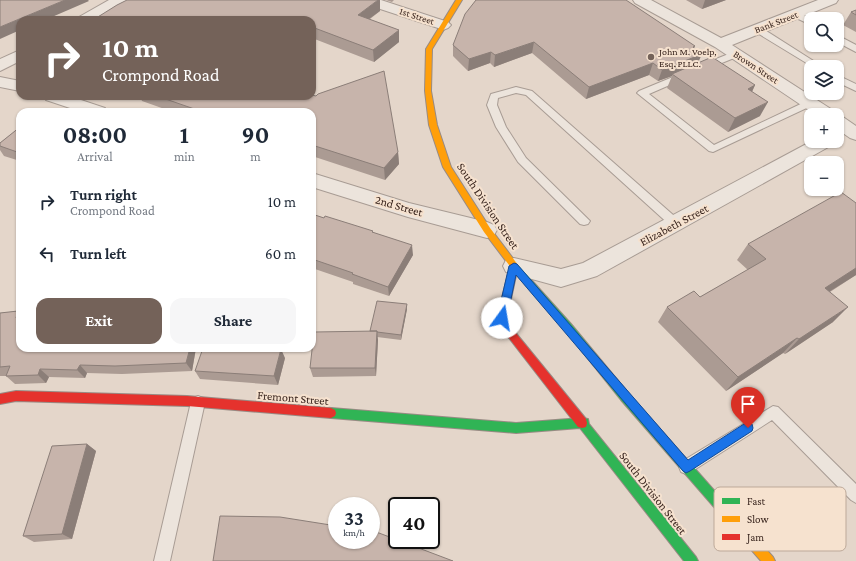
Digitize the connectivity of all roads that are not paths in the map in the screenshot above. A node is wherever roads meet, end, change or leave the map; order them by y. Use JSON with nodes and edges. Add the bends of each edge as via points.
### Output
{"nodes":[{"id":1,"x":120,"y":0,"type":"edge"},
{"id":2,"x":368,"y":0,"type":"edge"},
{"id":3,"x":459,"y":0,"type":"edge"},
{"id":4,"x":640,"y":0,"type":"edge"},
{"id":5,"x":831,"y":0,"type":"edge"},
{"id":6,"x":795,"y":14,"type":"junction"},
{"id":7,"x":91,"y":16,"type":"edge"},
{"id":8,"x":804,"y":19,"type":"edge"},
{"id":9,"x":443,"y":25,"type":"junction"},
{"id":10,"x":757,"y":29,"type":"junction"},
{"id":11,"x":844,"y":42,"type":"edge"},
{"id":12,"x":720,"y":44,"type":"junction"},
{"id":13,"x":856,"y":49,"type":"edge"},
{"id":14,"x":736,"y":54,"type":"junction"},
{"id":15,"x":16,"y":57,"type":"edge"},
{"id":16,"x":808,"y":60,"type":"edge"},
{"id":17,"x":0,"y":66,"type":"edge"},
{"id":18,"x":0,"y":82,"type":"edge"},
{"id":19,"x":844,"y":82,"type":"edge"},
{"id":20,"x":16,"y":85,"type":"edge"},
{"id":21,"x":856,"y":88,"type":"edge"},
{"id":22,"x":64,"y":100,"type":"edge"},
{"id":23,"x":810,"y":103,"type":"junction"},
{"id":24,"x":87,"y":108,"type":"edge"},
{"id":25,"x":818,"y":108,"type":"edge"},
{"id":26,"x":813,"y":148,"type":"edge"},
{"id":27,"x":316,"y":181,"type":"edge"},
{"id":28,"x":584,"y":221,"type":"dead end"},
{"id":29,"x":676,"y":224,"type":"junction"},
{"id":30,"x":487,"y":230,"type":"junction"},
{"id":31,"x":514,"y":266,"type":"junction"},
{"id":32,"x":0,"y":399,"type":"edge"},
{"id":33,"x":198,"y":402,"type":"junction"},
{"id":34,"x":584,"y":424,"type":"junction"},
{"id":35,"x":686,"y":467,"type":"junction"},
{"id":36,"x":856,"y":495,"type":"edge"},
{"id":37,"x":714,"y":499,"type":"edge"},
{"id":38,"x":760,"y":551,"type":"edge"},
{"id":39,"x":162,"y":561,"type":"edge"},
{"id":40,"x":692,"y":561,"type":"edge"},
{"id":41,"x":769,"y":561,"type":"edge"}],
"edges":[{"from":1,"to":7,"type":"street"},
{"from":2,"to":9,"type":"street","name":"1st Street"},
{"from":3,"to":9,"type":"street","name":"South Division Street"},
{"from":4,"to":12,"type":"street","name":"Brown Street"},
{"from":5,"to":6,"type":"street","name":"Bank Street"},
{"from":6,"to":8,"type":"lane"},
{"from":6,"to":10,"type":"street","name":"Bank Street"},
{"from":9,"to":30,"type":"street","name":"South Division Street","via":[[429,49],[428,91],[433,124],[447,167]]},
{"from":10,"to":12,"type":"street","name":"Bank Street"},
{"from":10,"to":16,"type":"lane"},
{"from":11,"to":13,"type":"lane"},
{"from":12,"to":14,"type":"street","name":"Brown Street"},
{"from":14,"to":23,"type":"street","name":"Brown Street"},
{"from":14,"to":23,"type":"lane","via":[[642,93],[713,149]]},
{"from":15,"to":17,"type":"street"},
{"from":18,"to":20,"type":"street"},
{"from":19,"to":21,"type":"lane"},
{"from":22,"to":24,"type":"street"},
{"from":23,"to":25,"type":"street","name":"Brown Street"},
{"from":26,"to":29,"type":"street","name":"Elizabeth Street"},
{"from":27,"to":30,"type":"street","name":"2nd Street","via":[[408,210]]},
{"from":28,"to":29,"type":"lane","via":[[522,160],[501,127],[492,105],[494,96],[516,90],[529,93]]},
{"from":29,"to":31,"type":"street","name":"Elizabeth Street","via":[[589,270],[561,278]]},
{"from":30,"to":31,"type":"street","name":"South Division Street"},
{"from":31,"to":34,"type":"street","name":"South Division Street","via":[[502,318],[527,355]]},
{"from":31,"to":35,"type":"street"},
{"from":32,"to":33,"type":"street","name":"Fremont Street","via":[[16,396]]},
{"from":33,"to":34,"type":"street","name":"Fremont Street","via":[[516,428]]},
{"from":33,"to":39,"type":"lane"},
{"from":34,"to":40,"type":"street","name":"South Division Street"},
{"from":35,"to":36,"type":"lane","via":[[772,412]]},
{"from":35,"to":37,"type":"street"},
{"from":38,"to":41,"type":"street"}]}
